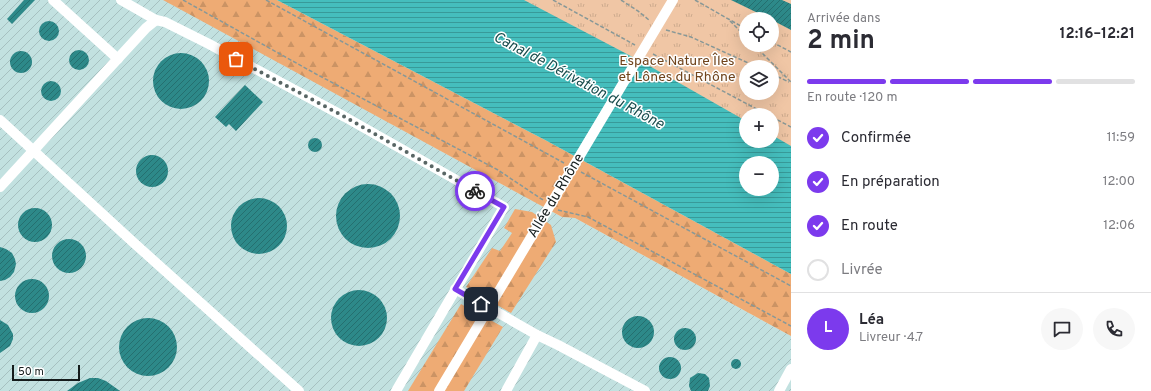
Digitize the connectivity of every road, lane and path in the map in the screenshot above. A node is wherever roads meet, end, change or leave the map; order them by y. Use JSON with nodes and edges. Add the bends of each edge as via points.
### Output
{"nodes":[{"id":1,"x":53,"y":0,"type":"edge"},
{"id":2,"x":121,"y":0,"type":"edge"},
{"id":3,"x":183,"y":0,"type":"edge"},
{"id":4,"x":266,"y":0,"type":"edge"},
{"id":5,"x":553,"y":0,"type":"edge"},
{"id":6,"x":621,"y":0,"type":"edge"},
{"id":7,"x":672,"y":0,"type":"edge"},
{"id":8,"x":695,"y":0,"type":"edge"},
{"id":9,"x":156,"y":20,"type":"junction"},
{"id":10,"x":729,"y":20,"type":"junction"},
{"id":11,"x":650,"y":21,"type":"dead end"},
{"id":12,"x":739,"y":25,"type":"edge"},
{"id":13,"x":661,"y":27,"type":"dead end"},
{"id":14,"x":739,"y":30,"type":"edge"},
{"id":15,"x":779,"y":46,"type":"edge"},
{"id":16,"x":640,"y":47,"type":"dead end"},
{"id":17,"x":761,"y":52,"type":"edge"},
{"id":18,"x":791,"y":52,"type":"edge"},
{"id":19,"x":653,"y":54,"type":"dead end"},
{"id":20,"x":118,"y":59,"type":"junction"},
{"id":21,"x":741,"y":60,"type":"edge"},
{"id":22,"x":779,"y":77,"type":"edge"},
{"id":23,"x":791,"y":82,"type":"edge"},
{"id":24,"x":755,"y":108,"type":"edge"},
{"id":25,"x":0,"y":120,"type":"edge"},
{"id":26,"x":779,"y":121,"type":"edge"},
{"id":27,"x":791,"y":128,"type":"edge"},
{"id":28,"x":34,"y":151,"type":"junction"},
{"id":29,"x":565,"y":163,"type":"dead end"},
{"id":30,"x":578,"y":171,"type":"dead end"},
{"id":31,"x":0,"y":187,"type":"edge"},
{"id":32,"x":548,"y":204,"type":"dead end"},
{"id":33,"x":554,"y":207,"type":"dead end"},
{"id":34,"x":791,"y":286,"type":"edge"},
{"id":35,"x":455,"y":289,"type":"junction"},
{"id":36,"x":481,"y":304,"type":"dead end"},
{"id":37,"x":495,"y":312,"type":"dead end"},
{"id":38,"x":791,"y":326,"type":"edge"},
{"id":39,"x":537,"y":334,"type":"junction"},
{"id":40,"x":791,"y":369,"type":"edge"},
{"id":41,"x":299,"y":391,"type":"edge"},
{"id":42,"x":396,"y":391,"type":"edge"},
{"id":43,"x":439,"y":391,"type":"edge"},
{"id":44,"x":506,"y":391,"type":"edge"},
{"id":45,"x":644,"y":391,"type":"edge"},
{"id":46,"x":779,"y":391,"type":"edge"}],
"edges":[{"from":1,"to":20,"type":"street"},
{"from":2,"to":9,"type":"street"},
{"from":3,"to":32,"type":"path","via":[[498,170]]},
{"from":4,"to":29,"type":"path"},
{"from":5,"to":16,"type":"path"},
{"from":6,"to":11,"type":"path"},
{"from":7,"to":43,"type":"street","name":"Allée du Rhône"},
{"from":8,"to":10,"type":"path"},
{"from":9,"to":20,"type":"street"},
{"from":9,"to":35,"type":"street","via":[[165,22],[345,117],[504,207]]},
{"from":10,"to":12,"type":"path"},
{"from":10,"to":14,"type":"path"},
{"from":13,"to":21,"type":"path"},
{"from":15,"to":18,"type":"path"},
{"from":17,"to":23,"type":"path"},
{"from":19,"to":24,"type":"path"},
{"from":20,"to":28,"type":"street"},
{"from":22,"to":23,"type":"path"},
{"from":25,"to":28,"type":"street"},
{"from":26,"to":27,"type":"path"},
{"from":28,"to":31,"type":"street"},
{"from":28,"to":41,"type":"street"},
{"from":30,"to":34,"type":"path"},
{"from":33,"to":38,"type":"path","via":[[559,211],[588,217]]},
{"from":35,"to":36,"type":"street"},
{"from":35,"to":42,"type":"street"},
{"from":37,"to":39,"type":"street"},
{"from":39,"to":44,"type":"street"},
{"from":39,"to":45,"type":"street"},
{"from":40,"to":46,"type":"street"}]}
